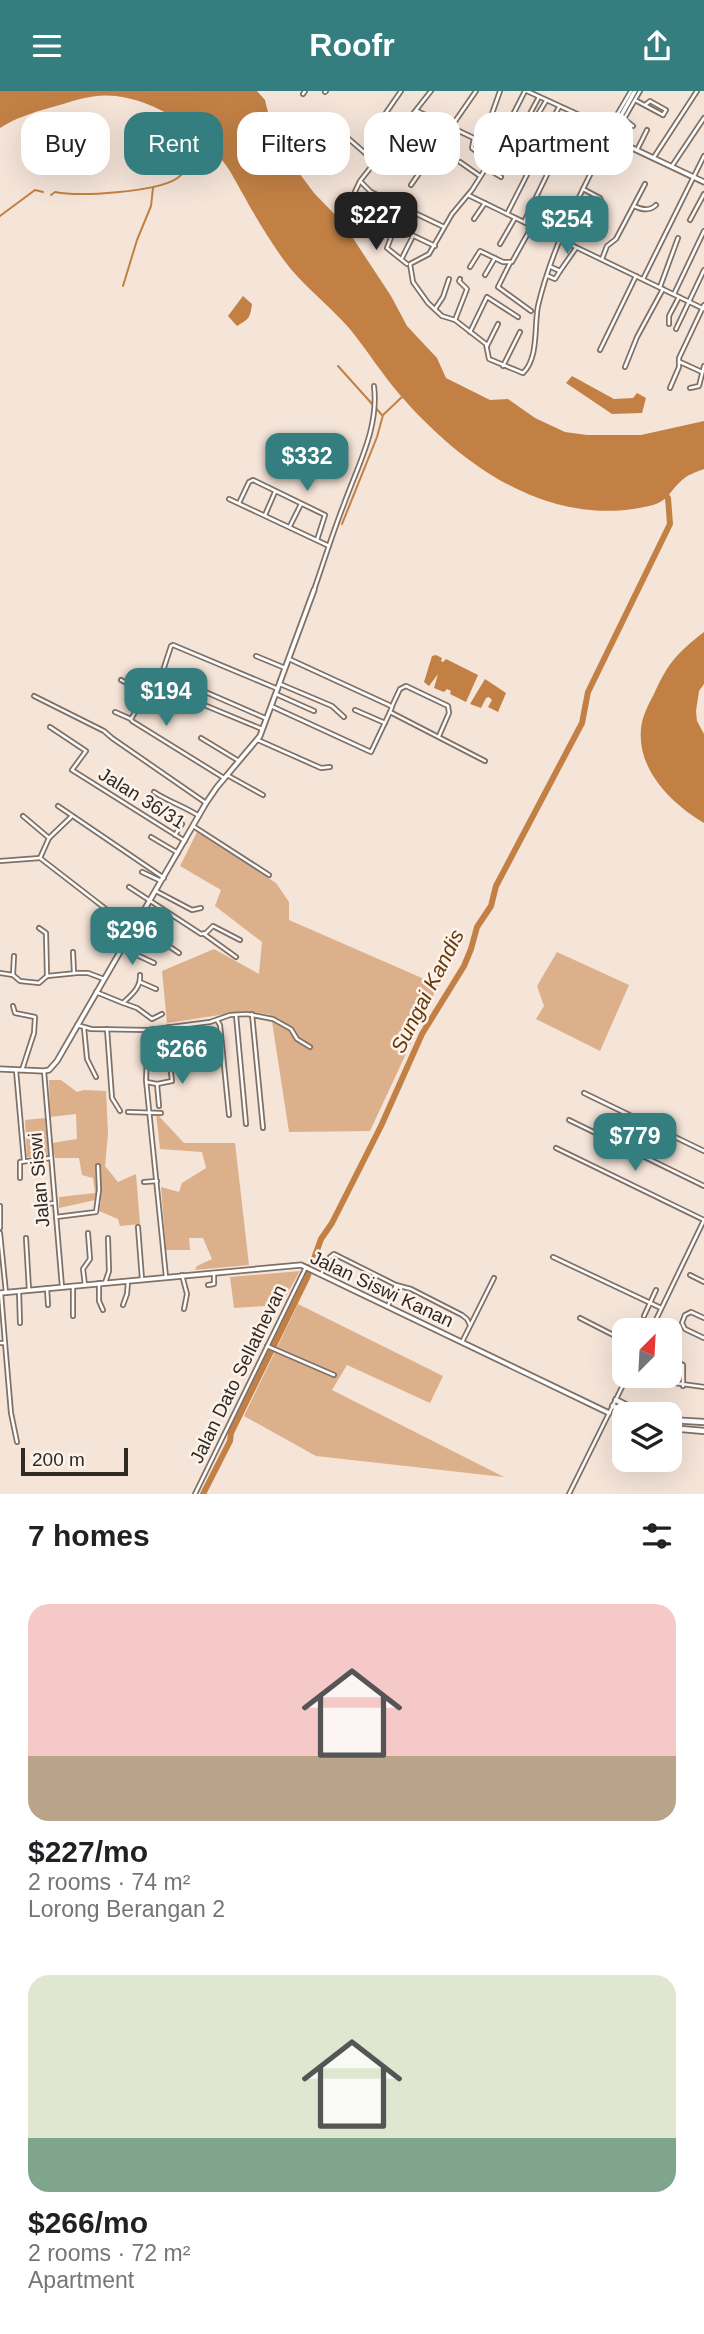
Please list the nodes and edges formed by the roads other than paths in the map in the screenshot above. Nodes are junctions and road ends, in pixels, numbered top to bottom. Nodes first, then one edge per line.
1 (401, 91) edge
2 (431, 91) edge
3 (476, 91) edge
4 (500, 91) edge
5 (526, 91) edge
6 (636, 91) edge
7 (697, 91) edge
8 (539, 97) junction
9 (633, 99) junction
10 (545, 101) junction
11 (645, 106) junction
12 (559, 107) junction
13 (417, 111) edge
14 (387, 112) edge
15 (493, 112) edge
16 (515, 112) edge
17 (531, 112) edge
18 (538, 112) edge
19 (556, 112) edge
20 (570, 112) edge
21 (620, 112) edge
22 (624, 112) edge
23 (627, 112) edge
24 (460, 116) edge
25 (704, 118) edge
26 (647, 129) dead end
27 (460, 132) edge
28 (474, 138) joint
29 (350, 140) edge
30 (633, 148) edge
31 (474, 150) edge
32 (637, 150) junction
33 (364, 153) edge
34 (704, 156) edge
35 (654, 157) junction
36 (460, 162) dead end
37 (672, 166) junction
38 (365, 175) edge
39 (418, 175) edge
40 (498, 175) edge
41 (527, 175) edge
42 (547, 175) edge
43 (590, 175) edge
44 (480, 176) joint
45 (501, 177) dead end
46 (693, 177) junction
47 (360, 181) junction
48 (704, 182) edge
49 (646, 184) dead end
50 (411, 185) dead end
51 (583, 189) junction
52 (704, 194) edge
53 (468, 195) junction
54 (485, 203) junction
55 (603, 205) dead end
56 (656, 205) dead end
57 (634, 206) junction
58 (508, 214) junction
59 (515, 218) junction
60 (474, 219) dead end
61 (690, 221) dead end
62 (524, 222) junction
63 (532, 226) junction
64 (395, 227) junction
65 (444, 227) junction
66 (704, 232) edge
67 (413, 236) junction
68 (678, 238) dead end
69 (560, 239) junction
70 (500, 244) dead end
71 (435, 246) junction
72 (577, 247) junction
73 (401, 258) junction
74 (495, 258) junction
75 (601, 259) junction
76 (510, 263) junction
77 (408, 265) junction
78 (470, 267) dead end
79 (551, 267) junction
80 (704, 270) edge
81 (560, 271) junction
82 (485, 275) dead end
83 (548, 276) junction
84 (636, 276) junction
85 (449, 279) dead end
86 (460, 279) dead end
87 (643, 279) junction
88 (661, 288) junction
89 (674, 294) junction
90 (679, 297) junction
91 (688, 302) junction
92 (704, 308) edge
93 (435, 309) junction
94 (531, 311) dead end
95 (517, 317) dead end
96 (455, 320) junction
97 (498, 324) dead end
98 (669, 324) dead end
99 (676, 329) dead end
100 (470, 332) junction
101 (520, 332) dead end
102 (487, 345) junction
103 (600, 350) dead end
104 (680, 362) junction
105 (503, 366) junction
106 (704, 366) edge
107 (625, 367) dead end
108 (703, 373) edge
109 (374, 386) dead end
110 (670, 387) dead end
111 (690, 388) dead end
112 (276, 492) junction
113 (229, 499) dead end
114 (239, 503) junction
115 (301, 503) junction
116 (265, 515) junction
117 (290, 526) junction
118 (317, 540) junction
119 (329, 545) junction
120 (314, 590) joint
121 (256, 656) dead end
122 (289, 659) junction
123 (286, 669) junction
124 (162, 673) junction
125 (121, 680) dead end
126 (278, 689) junction
127 (146, 694) junction
128 (34, 696) dead end
129 (197, 702) dead end
130 (271, 706) junction
131 (392, 707) junction
132 (355, 710) dead end
133 (314, 711) dead end
134 (115, 712) dead end
135 (390, 712) junction
136 (344, 717) dead end
137 (131, 719) junction
138 (266, 719) junction
139 (385, 723) junction
140 (50, 727) dead end
141 (262, 729) junction
142 (439, 736) junction
143 (201, 738) dead end
144 (258, 740) junction
145 (239, 761) junction
146 (485, 761) dead end
147 (330, 767) dead end
148 (225, 776) junction
149 (154, 792) dead end
150 (263, 795) dead end
151 (206, 803) junction
152 (58, 806) dead end
153 (23, 816) dead end
154 (199, 816) junction
155 (71, 817) junction
156 (182, 824) dead end
157 (193, 826) junction
158 (175, 835) junction
159 (151, 837) dead end
160 (49, 838) junction
161 (185, 841) junction
162 (178, 853) junction
163 (40, 858) junction
164 (0, 861) edge
165 (142, 872) dead end
166 (269, 875) dead end
167 (163, 879) junction
168 (129, 887) dead end
169 (156, 891) junction
170 (149, 902) junction
171 (201, 908) dead end
172 (39, 928) dead end
173 (134, 929) junction
174 (204, 934) junction
175 (240, 940) dead end
176 (122, 948) junction
177 (73, 952) dead end
178 (179, 953) dead end
179 (14, 955) dead end
180 (236, 957) dead end
181 (154, 963) dead end
182 (0, 972) edge
183 (75, 973) junction
184 (13, 975) junction
185 (139, 975) dead end
186 (47, 976) junction
187 (104, 979) junction
188 (140, 982) junction
189 (156, 989) dead end
190 (96, 992) junction
191 (123, 1003) junction
192 (13, 1006) dead end
193 (162, 1014) dead end
194 (252, 1014) junction
195 (236, 1015) junction
196 (217, 1020) junction
197 (77, 1025) junction
198 (169, 1027) junction
199 (83, 1028) junction
200 (107, 1029) junction
201 (148, 1030) junction
202 (172, 1045) dead end
203 (310, 1047) dead end
204 (170, 1063) dead end
205 (0, 1069) edge
206 (16, 1070) junction
207 (22, 1070) junction
208 (44, 1071) junction
209 (96, 1077) dead end
210 (147, 1082) junction
211 (157, 1084) junction
212 (584, 1093) dead end
213 (159, 1106) dead end
214 (120, 1111) dead end
215 (150, 1111) junction
216 (128, 1112) dead end
217 (161, 1113) dead end
218 (229, 1115) dead end
219 (569, 1120) dead end
220 (246, 1124) dead end
221 (263, 1128) dead end
222 (556, 1148) dead end
223 (704, 1151) edge
224 (51, 1158) junction
225 (24, 1161) junction
226 (97, 1166) dead end
227 (20, 1178) dead end
228 (157, 1181) junction
229 (144, 1182) dead end
230 (704, 1186) edge
231 (45, 1189) dead end
232 (55, 1203) junction
233 (0, 1206) edge
234 (56, 1217) junction
235 (704, 1220) edge
236 (138, 1227) dead end
237 (0, 1230) edge
238 (88, 1233) dead end
239 (26, 1237) dead end
240 (108, 1238) dead end
241 (553, 1257) dead end
242 (307, 1267) junction
243 (214, 1273) junction
244 (321, 1274) junction
245 (182, 1275) junction
246 (690, 1275) dead end
247 (166, 1277) junction
248 (494, 1278) dead end
249 (142, 1279) junction
250 (128, 1281) junction
251 (704, 1282) edge
252 (99, 1283) junction
253 (105, 1283) junction
254 (85, 1285) junction
255 (208, 1285) dead end
256 (396, 1285) junction
257 (73, 1286) junction
258 (62, 1287) junction
259 (47, 1288) junction
260 (29, 1290) junction
261 (656, 1290) dead end
262 (19, 1291) junction
263 (2, 1293) edge
264 (650, 1303) junction
265 (48, 1305) dead end
266 (123, 1305) dead end
267 (388, 1306) junction
268 (661, 1308) junction
269 (184, 1309) dead end
270 (103, 1310) dead end
271 (73, 1316) dead end
272 (644, 1316) dead end
273 (1, 1317) edge
274 (580, 1318) dead end
275 (656, 1318) edge
276 (704, 1318) edge
277 (20, 1323) dead end
278 (470, 1325) junction
279 (612, 1334) edge
280 (704, 1338) edge
281 (5, 1342) junction
282 (462, 1342) junction
283 (0, 1343) edge
284 (268, 1347) junction
285 (682, 1364) edge
286 (334, 1375) dead end
287 (683, 1385) joint
288 (704, 1387) edge
289 (612, 1408) edge
290 (609, 1413) junction
291 (682, 1421) edge
292 (704, 1422) edge
293 (682, 1429) edge
294 (704, 1431) edge
295 (17, 1442) dead end
296 (195, 1494) edge
297 (569, 1494) edge

1 - 14 street
2 - 13 street
3 - 24 street
4 - 15 street
5 - 8 street
5 - 16 street
6 - 9 street
6 - 21 street
7 - 35 street
8 - 10 street
8 - 17 street
9 - 11 street
9 - 22 street
9 - 23 street
10 - 12 street
10 - 18 street
11 - 11 street
12 - 19 street
12 - 20 street
25 - 37 street
26 - 32 street
27 - 28 street
28 - 31 street
29 - 33 street
30 - 32 street
32 - 35 street
34 - 46 street
35 - 37 street
36 - 44 street
37 - 46 street
38 - 47 street
39 - 50 street
40 - 45 street
41 - 58 street
42 - 62 street
43 - 51 street
44 - 53 street
46 - 48 street
46 - 87 street
47 - 64 street
47 - 65 street
49 - 57 street
51 - 55 street
51 - 69 street
52 - 61 street
53 - 54 street
53 - 65 street
54 - 58 street
54 - 60 street
56 - 57 street
57 - 75 street
58 - 59 street
59 - 62 street
59 - 70 street
62 - 63 street
63 - 69 street
63 - 76 street
64 - 67 street
64 - 73 street
65 - 71 street
66 - 89 street
67 - 71 street
67 - 73 street
68 - 88 street
69 - 72 street
69 - 79 street
71 - 77 street
72 - 75 street
72 - 81 street
73 - 77 street
74 - 76 street
74 - 78 street
74 - 82 street
75 - 84 street
76 - 94 street
77 - 93 street
79 - 81 street
79 - 83 street
80 - 91 street
81 - 83 street
83 - 105 street
84 - 87 street
84 - 103 street
85 - 93 street
86 - 96 street
87 - 88 street
88 - 89 street
88 - 107 street
89 - 90 street
90 - 91 street
90 - 98 street
91 - 92 street
91 - 99 street
92 - 104 street
93 - 96 street
95 - 100 street
96 - 100 street
97 - 102 street
100 - 102 street
101 - 105 street
102 - 105 street
104 - 108 street
104 - 110 street
106 - 108 street
108 - 111 street
109 - 119 street
112 - 114 street
112 - 115 street
112 - 116 street
113 - 114 street
114 - 116 street
115 - 117 street
115 - 118 street
116 - 117 street
117 - 118 street
118 - 119 street
119 - 120 street
120 - 122 street
121 - 123 street
122 - 123 street
122 - 131 street
123 - 126 street
124 - 126 street
124 - 127 street
124 - 138 street
125 - 127 street
126 - 130 street
126 - 133 street
126 - 136 street
127 - 137 street
128 - 151 street
129 - 141 street
130 - 138 street
130 - 139 street
131 - 135 street
131 - 142 street
132 - 139 street
134 - 137 street
135 - 139 street
135 - 142 street
137 - 148 street
138 - 141 street
140 - 158 street, Jalan 36/31
141 - 144 street
142 - 146 street
143 - 145 street
144 - 145 street
144 - 147 street
145 - 148 street
148 - 150 street
148 - 151 street
149 - 154 street
151 - 154 street
152 - 155 street
153 - 160 street
154 - 157 street
155 - 160 street
155 - 167 street
156 - 158 street
157 - 161 street
157 - 166 street
158 - 161 street, Jalan 36/31
159 - 162 street
160 - 163 street
161 - 162 street
162 - 167 street
163 - 164 street
163 - 173 street
165 - 167 street
167 - 169 street
168 - 170 street
169 - 170 street
169 - 171 street
170 - 173 street
170 - 174 street
172 - 186 street
173 - 176 street
173 - 178 street
174 - 175 street
174 - 180 street
176 - 181 street
176 - 187 street
177 - 183 street
179 - 184 street
182 - 184 street
183 - 186 street
183 - 187 street
184 - 186 street
185 - 188 street
187 - 190 street
188 - 189 street
188 - 191 street
190 - 191 street
190 - 197 street
191 - 193 street
192 - 207 street
194 - 195 street
194 - 203 street
194 - 221 street
195 - 196 street
195 - 220 street
196 - 198 street
196 - 218 street
197 - 199 street
197 - 208 street
198 - 201 street
198 - 202 street
199 - 200 street
199 - 209 street
200 - 201 street
200 - 214 street
201 - 210 street
204 - 211 street
205 - 206 street
206 - 207 street
206 - 225 street
207 - 208 street
208 - 224 street, Jalan Siswi
210 - 211 street
210 - 215 street
211 - 213 street
212 - 223 street
215 - 216 street
215 - 217 street
215 - 228 street
219 - 230 street
222 - 235 street
224 - 225 street
224 - 232 street, Jalan Siswi
225 - 227 street
226 - 234 street
228 - 229 street
228 - 247 street
231 - 232 street
232 - 234 street, Jalan Siswi
233 - 237 street
234 - 258 street, Jalan Siswi
235 - 268 street
236 - 249 street
237 - 263 street
238 - 254 street
239 - 260 street
240 - 253 street
241 - 264 street
242 - 243 street, Jalan Siswi Kanan
242 - 244 street, Jalan Siswi Kanan
242 - 284 street, Jalan Dato Sellathevan
243 - 245 street, Jalan Siswi Kanan
243 - 255 street
244 - 256 street
244 - 267 street, Jalan Siswi Kanan
245 - 247 street, Jalan Siswi Kanan
245 - 269 street
246 - 251 street
247 - 249 street, Jalan Siswi Kanan
248 - 278 street
249 - 250 street, Jalan Siswi Kanan
250 - 253 street, Jalan Siswi Kanan
250 - 266 street
252 - 253 street, Jalan Siswi Kanan
252 - 254 street, Jalan Siswi Kanan
252 - 270 street
254 - 257 street, Jalan Siswi Kanan
256 - 267 street
256 - 278 street
257 - 258 street, Jalan Siswi Kanan
257 - 271 street
258 - 259 street, Jalan Siswi Kanan
259 - 260 street, Jalan Siswi Kanan
259 - 265 street
260 - 262 street, Jalan Siswi Kanan
261 - 264 street
262 - 263 street, Jalan Siswi Kanan
262 - 277 street
263 - 273 street
264 - 268 street
264 - 272 street
267 - 282 street, Jalan Siswi Kanan
268 - 275 street
273 - 281 street
274 - 279 street
276 - 280 street
278 - 282 street
281 - 283 street
281 - 295 street
282 - 290 street, Jalan Siswi Kanan
284 - 286 street
284 - 296 street, Jalan Dato Sellathevan
285 - 287 street
287 - 288 street
289 - 290 street
290 - 297 street
291 - 292 main road
293 - 294 main road

